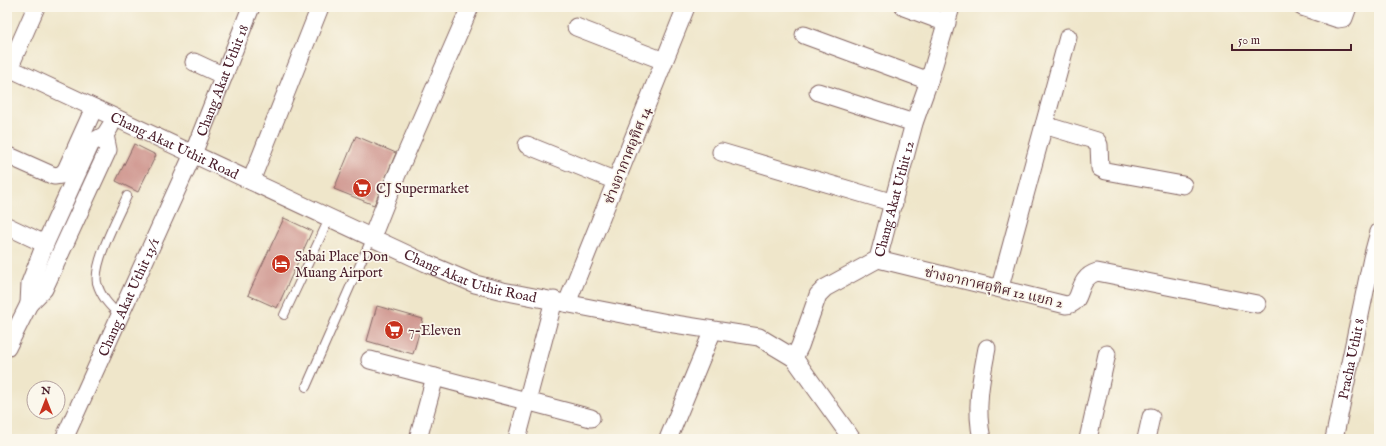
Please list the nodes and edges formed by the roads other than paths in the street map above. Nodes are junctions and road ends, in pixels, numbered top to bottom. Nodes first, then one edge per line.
1 (36, 7) edge
2 (251, 7) edge
3 (320, 7) edge
4 (470, 7) edge
5 (686, 7) edge
6 (904, 7) edge
7 (1302, 7) edge
8 (1348, 7) edge
9 (949, 15) edge
10 (576, 27) dead end
11 (804, 35) dead end
12 (1068, 37) dead end
13 (664, 61) junction
14 (194, 62) dead end
15 (8, 69) edge
16 (224, 76) junction
17 (929, 80) junction
18 (818, 92) dead end
19 (94, 108) junction
20 (115, 118) junction
21 (914, 123) junction
22 (1044, 125) junction
23 (105, 135) junction
24 (527, 145) dead end
25 (721, 152) dead end
26 (193, 154) junction
27 (7, 155) edge
28 (251, 181) junction
29 (616, 181) junction
30 (1182, 185) dead end
31 (126, 196) dead end
32 (894, 203) junction
33 (330, 217) junction
34 (7, 226) edge
35 (1379, 232) edge
36 (372, 237) junction
37 (45, 244) junction
38 (1375, 258) edge
39 (878, 259) junction
40 (1000, 287) junction
41 (561, 301) junction
42 (29, 304) junction
43 (1257, 304) dead end
44 (119, 316) junction
45 (284, 316) dead end
46 (713, 330) junction
47 (7, 348) edge
48 (987, 348) dead end
49 (1108, 354) dead end
50 (794, 358) junction
51 (370, 360) dead end
52 (435, 377) junction
53 (306, 387) dead end
54 (527, 401) junction
55 (1151, 417) dead end
56 (592, 418) dead end
57 (64, 439) edge
58 (418, 439) edge
59 (517, 439) edge
60 (668, 439) edge
61 (852, 439) edge
62 (982, 439) edge
63 (1088, 439) edge
64 (1146, 439) edge
65 (1334, 439) edge

1 - 15 street
2 - 16 street, Chang Akat Uthit 18
3 - 28 street
4 - 36 street
5 - 13 street, ช่างอากาศอุทิศ 14
6 - 9 street
7 - 8 street
9 - 17 street, Chang Akat Uthit 12
10 - 13 street
11 - 17 street
12 - 22 street
13 - 29 street, ช่างอากาศอุทิศ 14
14 - 16 street
15 - 19 street, Chang Akat Uthit Road
16 - 26 street, Chang Akat Uthit 18
17 - 21 street, Chang Akat Uthit 12
18 - 21 street
19 - 20 street, Chang Akat Uthit Road
19 - 27 street
20 - 23 street
20 - 26 street, Chang Akat Uthit Road
21 - 32 street, Chang Akat Uthit 12
22 - 30 street
22 - 40 street
23 - 37 street
23 - 42 street
24 - 29 street
25 - 32 street
26 - 28 street, Chang Akat Uthit Road
26 - 44 street, Chang Akat Uthit 13/1
28 - 33 street, Chang Akat Uthit Road
29 - 41 street, ช่างอากาศอุทิศ 14
31 - 44 lane
32 - 39 street, Chang Akat Uthit 12
33 - 36 street, Chang Akat Uthit Road
33 - 45 lane
34 - 37 street
35 - 38 street, Pracha Uthit 8
36 - 41 street, Chang Akat Uthit Road
36 - 53 lane
37 - 42 street
38 - 65 street, Pracha Uthit 8
39 - 40 street, ช่างอากาศอุทิศ 12 แยก 2
39 - 50 street, Chang Akat Uthit 12
40 - 43 street, ช่างอากาศอุทิศ 12 แยก 2
41 - 46 street, Chang Akat Uthit Road
41 - 54 street, ช่างอากาศอุทิศ 14
42 - 47 street
44 - 57 street, Chang Akat Uthit 13/1
46 - 50 street, Chang Akat Uthit Road
46 - 60 street
48 - 62 street
49 - 63 street
50 - 61 street, Chang Akat Uthit Road
51 - 52 street
52 - 54 street
52 - 58 street
54 - 56 street
54 - 59 street, ช่างอากาศอุทิศ 14
55 - 64 street

